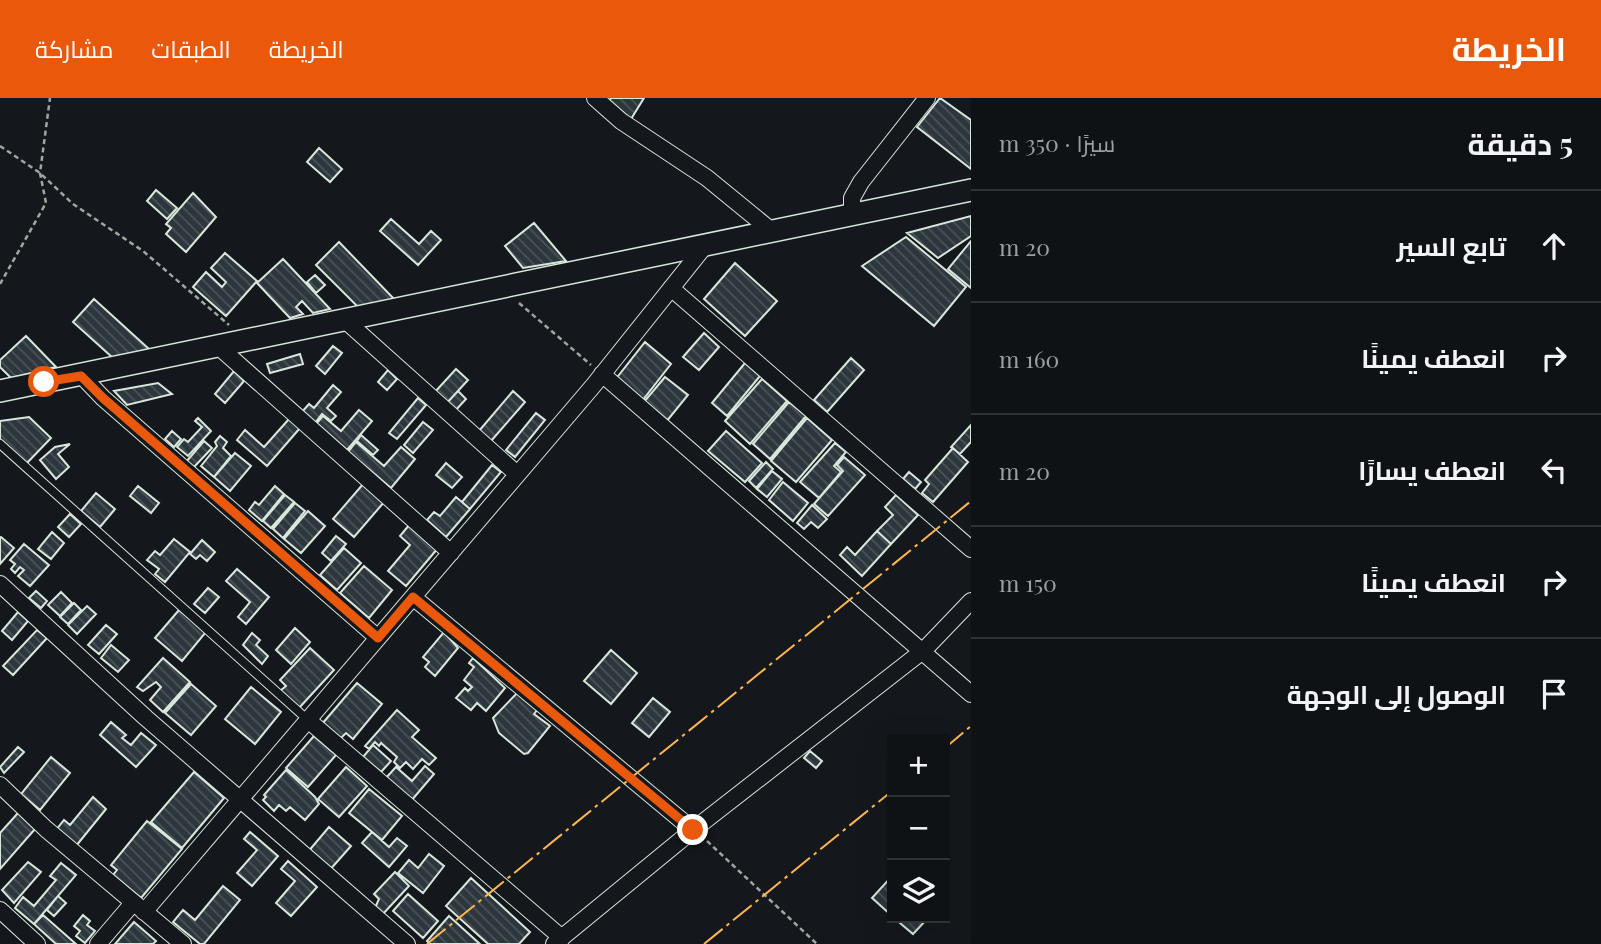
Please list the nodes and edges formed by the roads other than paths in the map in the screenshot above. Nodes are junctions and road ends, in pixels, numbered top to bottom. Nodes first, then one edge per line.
1 (595, 98) edge
2 (928, 98) edge
3 (971, 190) edge
4 (852, 215) junction
5 (773, 232) junction
6 (704, 247) junction
7 (671, 288) junction
8 (346, 321) junction
9 (219, 347) junction
10 (602, 374) junction
11 (81, 376) junction
12 (0, 391) edge
13 (0, 444) edge
14 (517, 474) junction
15 (971, 550) edge
16 (451, 553) junction
17 (0, 584) edge
18 (413, 597) junction
19 (971, 601) edge
20 (378, 638) junction
21 (924, 650) junction
22 (971, 694) edge
23 (308, 720) junction
24 (0, 785) edge
25 (240, 800) junction
26 (693, 830) junction
27 (139, 907) junction
28 (0, 910) edge
29 (558, 941) edge
30 (37, 944) edge
31 (98, 944) edge
32 (183, 944) edge
33 (407, 944) edge

1 - 5 street
2 - 4 street
3 - 4 street
4 - 5 street
5 - 6 street
6 - 7 street
6 - 8 street
7 - 10 street
7 - 15 street
8 - 9 street
8 - 14 street
9 - 11 street
9 - 16 street
10 - 14 street
10 - 21 street
11 - 12 street
11 - 20 street
13 - 23 lane
14 - 16 street
16 - 18 street
17 - 25 street
18 - 20 street
18 - 26 street
19 - 21 street
20 - 23 street
21 - 22 street
21 - 26 street
23 - 25 street
23 - 29 street
24 - 27 street
25 - 27 street
25 - 33 street
26 - 29 street
27 - 31 street
27 - 32 street
28 - 30 street

